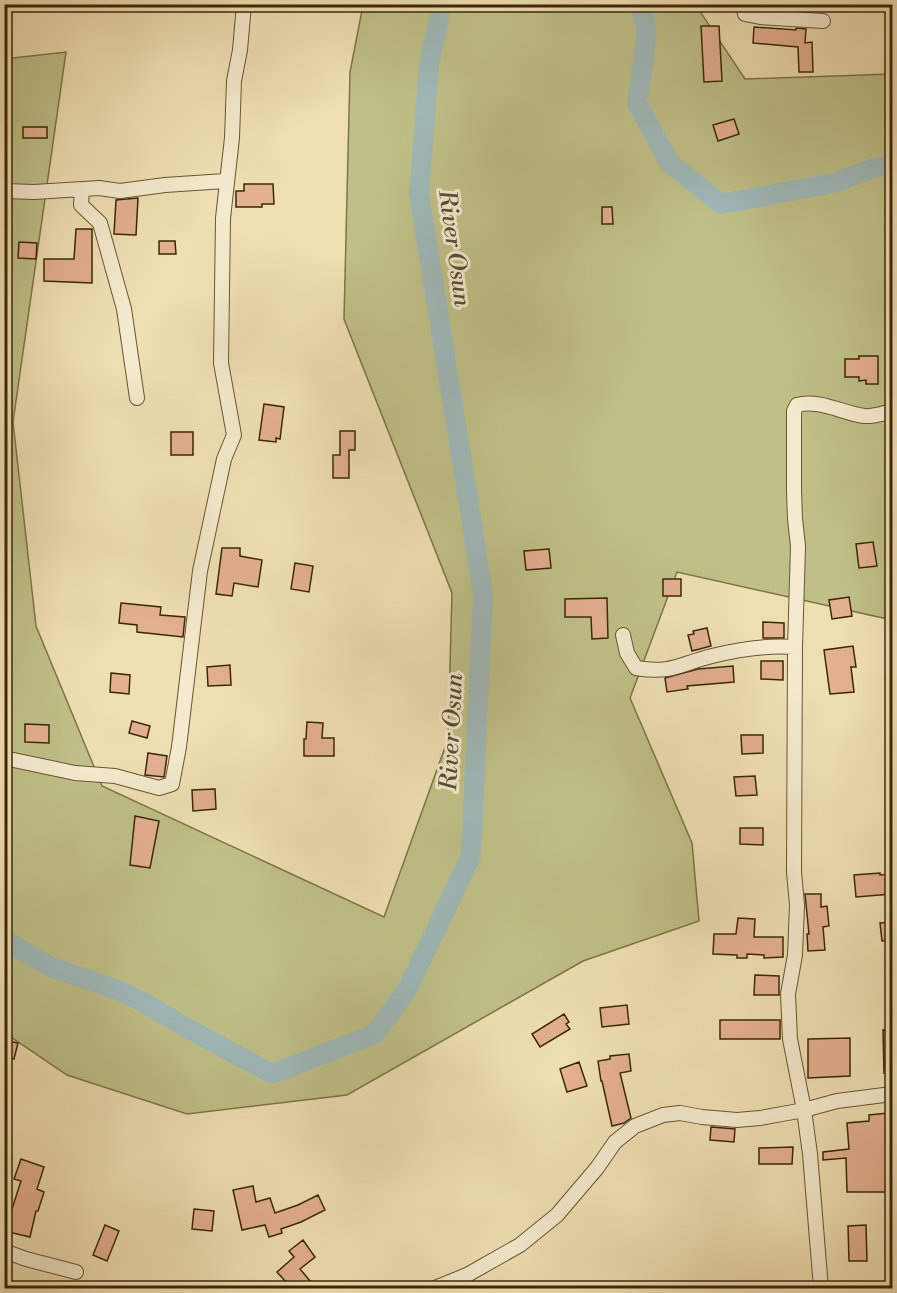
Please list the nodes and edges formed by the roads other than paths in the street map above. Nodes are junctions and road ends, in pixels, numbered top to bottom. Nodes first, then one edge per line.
1 (244, 4) edge
2 (743, 4) edge
3 (823, 21) dead end
4 (225, 181) junction
5 (82, 189) junction
6 (4, 191) edge
7 (137, 398) dead end
8 (892, 411) edge
9 (623, 635) dead end
10 (795, 647) junction
11 (4, 758) edge
12 (892, 1094) edge
13 (804, 1110) junction
14 (4, 1251) edge
15 (76, 1272) dead end
16 (435, 1288) edge
17 (821, 1288) edge

1 - 4 street
2 - 3 street
4 - 5 street
4 - 11 street
5 - 6 street
5 - 7 street
8 - 10 street
9 - 10 street
10 - 13 street
12 - 13 street
13 - 16 street
13 - 17 street
14 - 15 street

